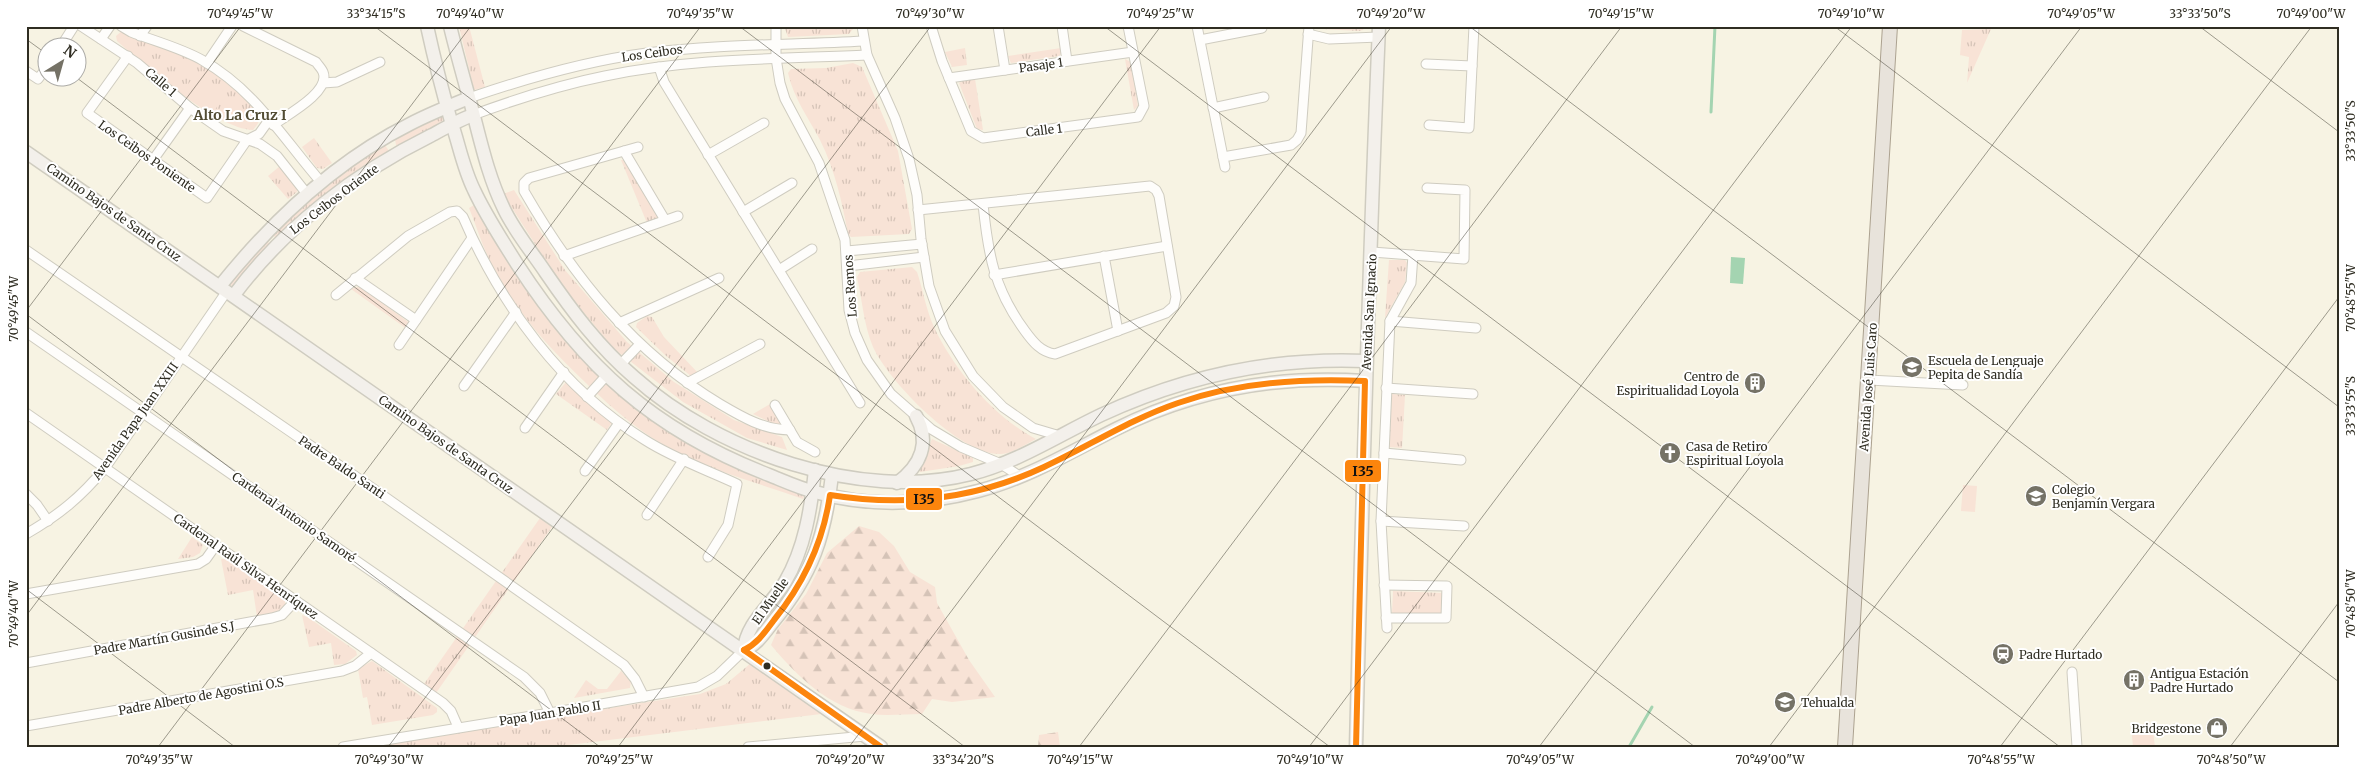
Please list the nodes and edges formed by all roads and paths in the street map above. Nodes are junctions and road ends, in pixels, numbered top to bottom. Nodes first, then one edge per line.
1 (74, 26) edge
2 (81, 26) edge
3 (110, 26) edge
4 (121, 26) edge
5 (147, 26) edge
6 (232, 26) edge
7 (243, 26) edge
8 (427, 26) edge
9 (450, 26) edge
10 (776, 26) edge
11 (862, 26) edge
12 (931, 26) edge
13 (998, 26) edge
14 (1062, 26) edge
15 (1128, 26) edge
16 (1197, 26) edge
17 (1474, 26) edge
18 (1890, 26) edge
19 (1262, 28) dead end
20 (1309, 30) edge
21 (1379, 32) edge
22 (140, 36) junction
23 (66, 38) edge
24 (101, 39) junction
25 (864, 40) junction
26 (1200, 40) junction
27 (776, 45) junction
28 (1133, 52) junction
29 (867, 55) junction
30 (128, 56) junction
31 (776, 58) junction
32 (603, 61) junction
33 (1067, 61) junction
34 (380, 62) dead end
35 (207, 63) junction
36 (1426, 64) dead end
37 (1472, 66) junction
38 (659, 67) junction
39 (1005, 70) junction
40 (26, 71) edge
41 (605, 76) junction
42 (949, 78) junction
43 (38, 79) edge
44 (323, 83) junction
45 (1264, 97) dead end
46 (469, 98) junction
47 (447, 107) junction
48 (190, 108) junction
49 (1213, 108) junction
50 (473, 115) junction
51 (271, 122) junction
52 (764, 123) dead end
53 (452, 124) junction
54 (1429, 125) dead end
55 (384, 138) junction
56 (248, 140) junction
57 (638, 147) dead end
58 (624, 151) junction
59 (26, 152) edge
60 (708, 155) junction
61 (392, 156) junction
62 (1223, 157) junction
63 (302, 159) junction
64 (153, 160) junction
65 (1225, 167) dead end
66 (288, 169) junction
67 (321, 182) junction
68 (792, 182) dead end
69 (1427, 188) dead end
70 (307, 194) junction
71 (983, 204) junction
72 (918, 210) junction
73 (743, 212) junction
74 (678, 216) dead end
75 (665, 220) junction
76 (268, 230) junction
77 (472, 238) junction
78 (280, 242) junction
79 (922, 244) junction
80 (1167, 246) junction
81 (812, 249) dead end
82 (26, 250) edge
83 (848, 251) junction
84 (1372, 252) junction
85 (1413, 255) junction
86 (564, 256) junction
87 (1104, 256) junction
88 (924, 257) junction
89 (848, 266) junction
90 (779, 270) junction
91 (994, 275) junction
92 (355, 278) junction
93 (719, 278) dead end
94 (227, 291) junction
95 (336, 295) dead end
96 (516, 312) junction
97 (577, 316) junction
98 (416, 320) junction
99 (1390, 321) junction
100 (619, 323) junction
101 (562, 327) junction
102 (1476, 328) dead end
103 (1118, 330) junction
104 (26, 332) edge
105 (640, 344) junction
106 (760, 344) dead end
107 (399, 345) dead end
108 (180, 356) junction
109 (1366, 361) junction
110 (620, 365) junction
111 (1240, 369) junction
112 (564, 372) junction
113 (606, 376) junction
114 (1869, 380) junction
115 (1365, 381) junction
116 (687, 383) junction
117 (1963, 385) dead end
118 (464, 386) dead end
119 (1243, 386) junction
120 (1386, 388) junction
121 (1163, 390) junction
122 (1473, 394) dead end
123 (588, 397) junction
124 (860, 403) dead end
125 (775, 405) dead end
126 (1169, 406) junction
127 (26, 413) edge
128 (142, 413) junction
129 (916, 416) junction
130 (619, 423) junction
131 (525, 428) dead end
132 (790, 430) junction
133 (1061, 436) junction
134 (750, 448) junction
135 (815, 452) dead end
136 (1384, 452) junction
137 (684, 459) junction
138 (1461, 460) dead end
139 (742, 464) junction
140 (1001, 464) junction
141 (105, 468) junction
142 (815, 470) junction
143 (585, 471) dead end
144 (832, 475) junction
145 (1021, 477) junction
146 (897, 483) junction
147 (813, 492) junction
148 (26, 494) edge
149 (830, 496) junction
150 (647, 515) dead end
151 (48, 521) junction
152 (1381, 521) junction
153 (1464, 526) dead end
154 (26, 534) edge
155 (216, 545) junction
156 (708, 557) dead end
157 (1384, 585) junction
158 (26, 594) edge
159 (296, 600) junction
160 (1386, 618) junction
161 (1387, 628) dead end
162 (744, 650) junction
163 (371, 653) junction
164 (26, 664) edge
165 (2072, 672) dead end
166 (644, 697) junction
167 (550, 713) junction
168 (26, 726) edge
169 (458, 727) junction
170 (865, 736) junction
171 (760, 746) edge
172 (343, 747) edge
173 (748, 747) edge
174 (881, 747) edge
175 (1356, 747) edge
176 (1845, 747) edge
177 (2077, 747) edge

1 - 23 street
2 - 24 street, Calle 1
3 - 24 street
4 - 22 street
5 - 22 street
6 - 35 street
7 - 44 street
8 - 47 street
9 - 46 street
10 - 27 street, Los Remos
11 - 25 street
12 - 42 street, Calle 1
13 - 39 street
14 - 33 street
15 - 28 street, Calle 1
16 - 26 street
17 - 37 street
18 - 114 main road, Avenida José Luis Caro
19 - 26 street
20 - 21 street
20 - 62 street
21 - 84 street, Avenida San Ignacio
22 - 35 street
24 - 30 street, Calle 1
25 - 27 street, Los Ceibos
25 - 29 street
26 - 49 street
27 - 31 street, Los Remos
27 - 32 street, Los Ceibos
28 - 33 street, Pasaje 1
28 - 42 street, Calle 1
29 - 31 street, Los Ceibos
29 - 72 street
30 - 48 street, Calle 1
30 - 64 street, Los Ceibos Poniente
31 - 38 street, Los Ceibos
31 - 83 street, Los Remos
32 - 41 street
32 - 46 street, Los Ceibos
33 - 39 street, Pasaje 1
34 - 44 street
35 - 51 street
36 - 37 street
37 - 54 street
38 - 41 street, Los Ceibos
38 - 60 street
39 - 42 street, Pasaje 1
40 - 43 street
41 - 50 street, Los Ceibos
44 - 51 street
45 - 49 street
46 - 47 street, Los Ceibos
46 - 50 street
47 - 53 street
47 - 55 street
48 - 56 street, Calle 1
48 - 64 street
49 - 62 street
50 - 53 street, Los Ceibos
50 - 97 street
51 - 56 street
51 - 63 street
52 - 60 street
53 - 61 street, Los Ceibos Oriente
53 - 101 street
55 - 61 street
55 - 67 street
56 - 64 street, Los Ceibos Poniente
56 - 66 street, Calle 1
57 - 58 street
58 - 75 street
58 - 86 street
59 - 94 street, Camino Bajos de Santa Cruz
60 - 73 street
61 - 78 street, Los Ceibos Oriente
62 - 65 street
63 - 66 street
63 - 67 street
66 - 70 street, Calle 1
67 - 70 street
68 - 73 street
69 - 85 street
70 - 76 street
71 - 72 street
71 - 80 street
71 - 91 street
72 - 79 street
73 - 90 street
74 - 75 street
75 - 86 street
76 - 78 street
76 - 94 street
77 - 92 street
77 - 96 street
77 - 98 street
78 - 94 street, Los Ceibos Oriente
79 - 83 street
79 - 88 street
80 - 87 street
80 - 103 street
81 - 90 street
82 - 108 street, Padre Baldo Santi
83 - 89 street, Los Remos
84 - 85 street
84 - 109 street, Avenida San Ignacio
85 - 99 street
86 - 100 street
87 - 91 street
87 - 103 street
88 - 89 street
88 - 133 street
89 - 129 street, Los Remos
90 - 124 street
91 - 103 street
92 - 95 street
92 - 98 street
93 - 100 street
94 - 108 street, Avenida Papa Juan XXIII
94 - 162 street, Camino Bajos de Santa Cruz
96 - 112 street
96 - 118 street
97 - 101 street
97 - 110 street
98 - 107 street
99 - 102 street
99 - 120 street
100 - 105 street
101 - 113 street
104 - 128 street, Cardenal Antonio Samoré
105 - 110 street
105 - 116 street
106 - 116 street
108 - 128 street, Avenida Papa Juan XXIII
108 - 166 street, Padre Baldo Santi
109 - 111 street
109 - 115 street, Avenida San Ignacio
110 - 134 street
111 - 119 street
111 - 121 street
112 - 123 street
112 - 131 street
113 - 123 street
113 - 139 street
114 - 117 street
114 - 176 main road, Avenida José Luis Caro
115 - 119 street
115 - 175 street, Avenida San Ignacio
116 - 132 street
119 - 126 street
120 - 122 street
120 - 136 street
121 - 126 street
121 - 133 street
123 - 130 street
125 - 132 street
126 - 145 street
127 - 141 street, Cardenal Raúl Silva Henríquez
128 - 141 street, Avenida Papa Juan XXIII
128 - 167 street, Cardenal Antonio Samoré
129 - 140 street, Los Remos
129 - 146 street
130 - 137 street
130 - 143 street
132 - 135 street
133 - 140 street
134 - 139 street
134 - 142 street
136 - 138 street
136 - 152 street
137 - 150 street
137 - 156 street
139 - 147 street
140 - 145 street, Los Remos
140 - 146 street
141 - 151 street, Avenida Papa Juan XXIII
141 - 155 street, Cardenal Raúl Silva Henríquez
142 - 144 street
142 - 147 street, El Muelle
144 - 146 street
144 - 149 street, El Muelle
145 - 149 street
147 - 149 street
147 - 162 street, El Muelle
148 - 151 street
149 - 162 street, El Muelle
151 - 154 street, Avenida Papa Juan XXIII
152 - 153 street
152 - 157 street
155 - 158 street
155 - 159 street, Cardenal Raúl Silva Henríquez
157 - 160 street
157 - 160 street
159 - 163 street, Cardenal Raúl Silva Henríquez
159 - 164 street, Padre Martín Gusinde S.J
160 - 161 street
162 - 166 street, Papa Juan Pablo II
162 - 170 street, Camino Bajos de Santa Cruz
163 - 168 street, Padre Alberto de Agostini O.S
163 - 169 street, Cardenal Raúl Silva Henríquez
165 - 177 street
166 - 167 street, Papa Juan Pablo II
167 - 169 street, Papa Juan Pablo II
169 - 172 street, Papa Juan Pablo II
170 - 171 street
170 - 174 street, Camino Bajos de Santa Cruz
171 - 173 street

